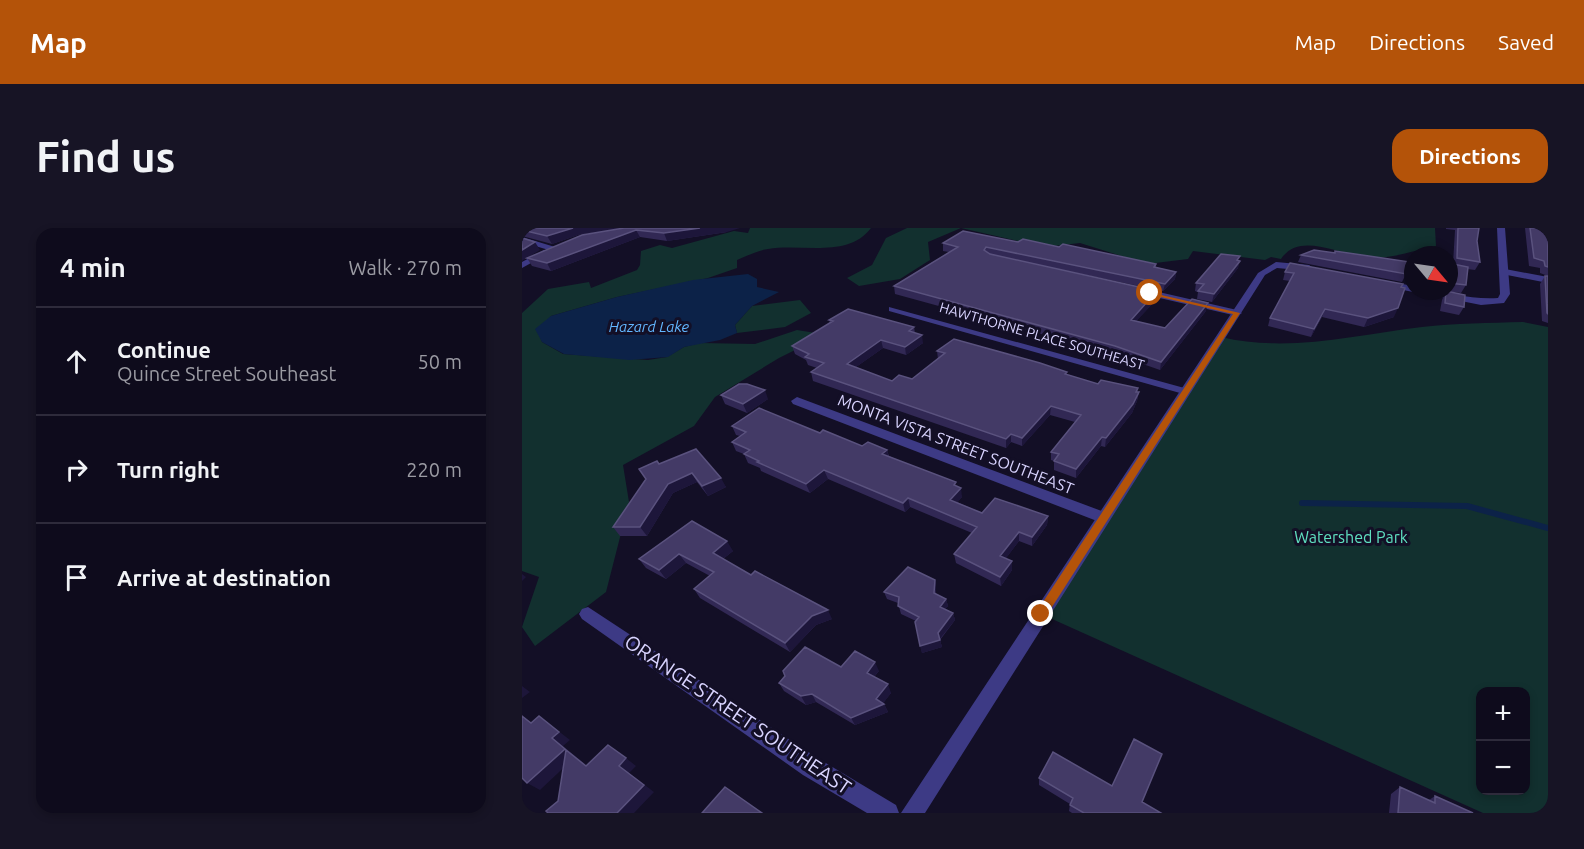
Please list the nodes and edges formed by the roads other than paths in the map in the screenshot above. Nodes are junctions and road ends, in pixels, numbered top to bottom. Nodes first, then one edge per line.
1 (1501, 228) edge
2 (522, 239) edge
3 (522, 265) edge
4 (1320, 270) edge
5 (1505, 272) junction
6 (1548, 280) edge
7 (1375, 281) edge
8 (1404, 287) edge
9 (1128, 288) edge
10 (1458, 297) edge
11 (892, 309) dead end
12 (1237, 313) junction
13 (1184, 391) junction
14 (797, 401) dead end
15 (1102, 517) junction
16 (588, 614) dead end
17 (888, 813) edge
18 (912, 813) edge

1 - 5 street
2 - 3 street
4 - 12 street
5 - 6 street
5 - 10 street
7 - 8 street
9 - 12 street
11 - 13 street, HAWTHORNE PLACE SOUTHEAST
12 - 13 street
13 - 15 street
14 - 15 street, MONTA VISTA STREET SOUTHEAST
15 - 18 street
16 - 17 street, ORANGE STREET SOUTHEAST

